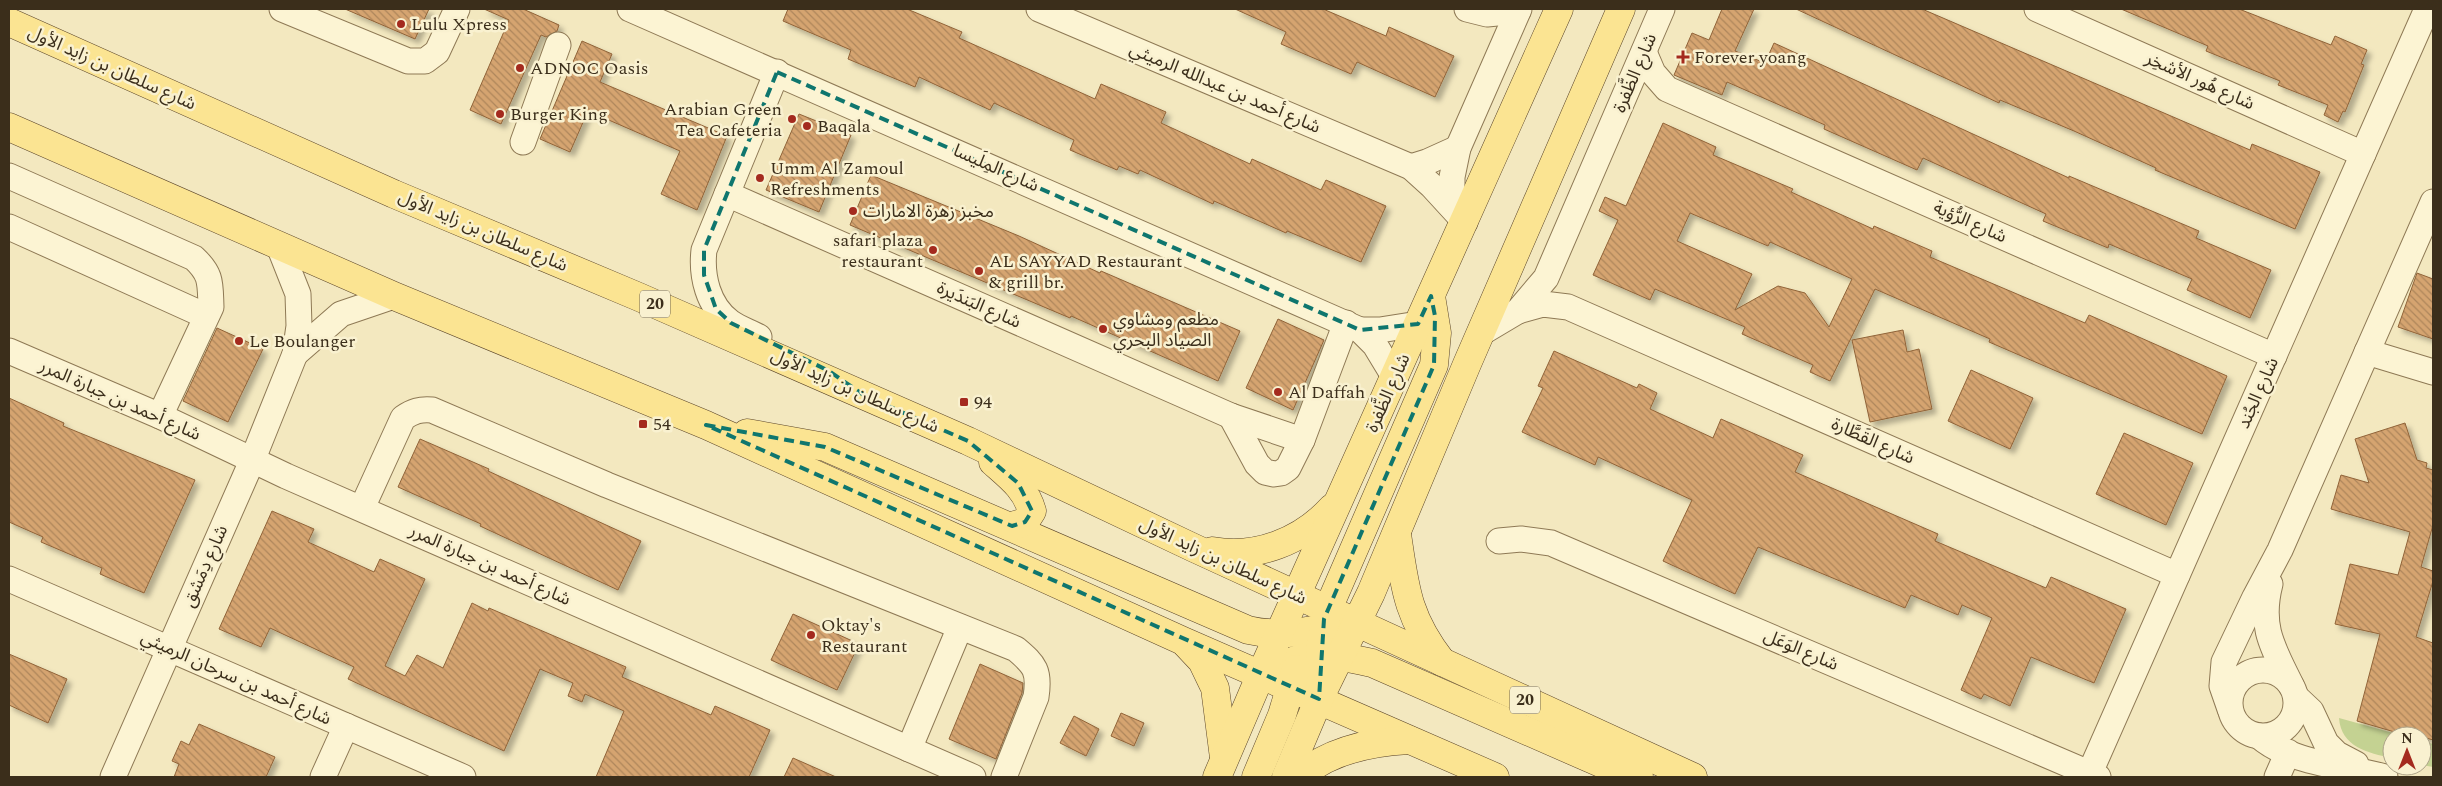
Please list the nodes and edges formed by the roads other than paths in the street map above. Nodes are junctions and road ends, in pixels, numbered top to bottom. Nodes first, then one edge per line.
1 (282, 9) edge
2 (457, 9) edge
3 (630, 9) edge
4 (1039, 9) edge
5 (1559, 9) edge
6 (1622, 9) edge
7 (1662, 9) edge
8 (2037, 9) edge
9 (2427, 9) edge
10 (1518, 10) edge
11 (1472, 11) edge
12 (15, 20) edge
13 (558, 45) dead end
14 (1644, 52) junction
15 (1497, 59) junction
16 (777, 72) junction
17 (1667, 88) junction
18 (1624, 100) junction
19 (9, 127) edge
20 (523, 142) dead end
21 (1458, 148) junction
22 (2363, 154) junction
23 (1411, 167) junction
24 (9, 176) edge
25 (727, 194) junction
26 (2433, 202) edge
27 (1458, 214) junction
28 (9, 227) edge
29 (279, 246) junction
30 (1557, 253) junction
31 (2423, 253) edge
32 (394, 296) junction
33 (1431, 296) junction
34 (1568, 307) junction
35 (1518, 311) junction
36 (206, 316) junction
37 (1418, 324) junction
38 (1353, 327) junction
39 (1481, 333) junction
40 (9, 351) edge
41 (2367, 352) junction
42 (295, 354) junction
43 (2274, 356) junction
44 (2433, 372) edge
45 (1395, 378) junction
46 (866, 396) junction
47 (160, 416) junction
48 (1231, 416) junction
49 (706, 425) junction
50 (1302, 440) junction
51 (968, 441) junction
52 (252, 461) junction
53 (1338, 501) junction
54 (362, 508) junction
55 (1012, 526) junction
56 (1397, 534) junction
57 (1499, 541) dead end
58 (1194, 548) junction
59 (2280, 550) junction
60 (2177, 575) junction
61 (9, 579) edge
62 (1298, 596) junction
63 (1358, 622) junction
64 (960, 627) junction
65 (1312, 639) junction
66 (1183, 641) junction
67 (169, 649) junction
68 (1442, 662) junction
69 (1261, 674) junction
70 (1291, 687) junction
71 (2294, 692) junction
72 (1319, 699) junction
73 (2230, 709) junction
74 (346, 726) junction
75 (2259, 736) junction
76 (1409, 740) junction
77 (909, 749) junction
78 (2288, 752) junction
79 (1220, 770) edge
80 (1604, 773) edge
81 (2092, 776) edge
82 (2382, 776) edge
83 (113, 777) edge
84 (323, 777) edge
85 (463, 777) edge
86 (973, 777) edge
87 (1004, 777) edge
88 (1256, 777) edge
89 (1286, 777) edge
90 (1299, 777) edge
91 (1495, 777) edge
92 (1639, 777) edge
93 (1693, 777) edge
94 (2277, 777) edge

1 - 2 street
3 - 16 street, شارع المِلَيسا
4 - 23 street, شارع أحمد بن عبدالله الرميثي
5 - 27 main road, شارع الظَّفرة
6 - 39 main road, شارع الظَّفرة
7 - 14 street, شارع الظَّفرة
8 - 22 street, شارع هُور الأشخِر
9 - 22 street, شارع الجُند
10 - 11 street
10 - 15 street
11 - 15 street
12 - 46 main road, شارع سلطان بن زايد الأول / 20
13 - 20 street
14 - 17 street, شارع الرُّؤية
14 - 18 street, شارع الظَّفرة
15 - 21 street
16 - 25 street
16 - 38 street, شارع المِلَيسا
17 - 18 street
17 - 43 street, شارع الرُّؤية
18 - 30 street, شارع الظَّفرة
19 - 29 main road
21 - 23 street
21 - 27 street
22 - 43 street, شارع الجُند
23 - 27 street, شارع أحمد بن عبدالله الرميثي
24 - 36 street
25 - 46 street
25 - 48 street, شارع البَندَيرة
26 - 31 street
27 - 33 main road, شارع الظَّفرة
28 - 36 street
29 - 32 main road
29 - 42 street, شارع دِمَشق
30 - 34 street
30 - 35 street, شارع الظَّفرة
31 - 41 street
32 - 42 street, شارع دِمَشق
32 - 49 main road
33 - 37 main road, شارع الظَّفرة
33 - 65 main road
34 - 35 street, شارع القَطَّارة
34 - 60 street, شارع القَطَّارة
35 - 39 street, شارع الظَّفرة
36 - 47 street
37 - 38 street, شارع المِلَيسا
37 - 45 main road, شارع الظَّفرة
38 - 45 street, شارع المِلَيسا
38 - 50 street
39 - 56 main road, شارع الظَّفرة
40 - 47 street, شارع أحمد بن جبارة المرر
41 - 44 street
41 - 59 street
42 - 52 street, شارع دِمَشق
43 - 60 street, شارع الجُند
45 - 53 main road, شارع الظَّفرة
46 - 51 main road, شارع سلطان بن زايد الأول / 20
47 - 52 street, شارع أحمد بن جبارة المرر
48 - 50 street, شارع البَندَيرة
48 - 50 street
49 - 55 main road
49 - 66 main road
51 - 55 main road
51 - 58 main road, شارع سلطان بن زايد الأول / 20
52 - 54 street, شارع أحمد بن جبارة المرر
52 - 67 street, شارع دِمَشق
53 - 58 main road
53 - 62 main road, شارع الظَّفرة
54 - 64 street
54 - 77 street, شارع أحمد بن جبارة المرر
55 - 65 main road
56 - 63 main road, شارع الظَّفرة
56 - 68 main road
57 - 81 street, شارع الوَعَل
58 - 62 main road, شارع سلطان بن زايد الأول / 20
59 - 71 street
59 - 73 street
60 - 81 street, شارع الجُند
61 - 67 street, شارع أحمد بن سرحان الرميثي
62 - 65 main road, شارع الظَّفرة
62 - 65 main road, شارع سلطان بن زايد الأول / 20
63 - 65 main road, شارع الظَّفرة
63 - 65 main road, شارع سلطان بن زايد الأول / 20
63 - 68 main road, شارع سلطان بن زايد الأول / 20
64 - 77 street
64 - 87 street
65 - 69 main road, شارع الظَّفرة
65 - 70 main road
65 - 72 main road, شارع الظَّفرة
65 - 80 main road
66 - 69 main road
66 - 79 main road
67 - 74 street, شارع أحمد بن سرحان الرميثي
67 - 83 street, شارع دِمَشق
68 - 93 main road, شارع سلطان بن زايد الأول / 20
69 - 70 main road
69 - 79 main road, شارع الظَّفرة
70 - 72 main road
70 - 88 main road
71 - 73 street
71 - 75 street
71 - 82 street
72 - 76 main road
72 - 89 main road, شارع الظَّفرة
73 - 75 street
74 - 84 street
74 - 85 street, شارع أحمد بن سرحان الرميثي
75 - 78 street
76 - 90 main road
76 - 91 main road
77 - 86 street, شارع أحمد بن جبارة المرر
78 - 82 street
78 - 94 street
80 - 92 main road

